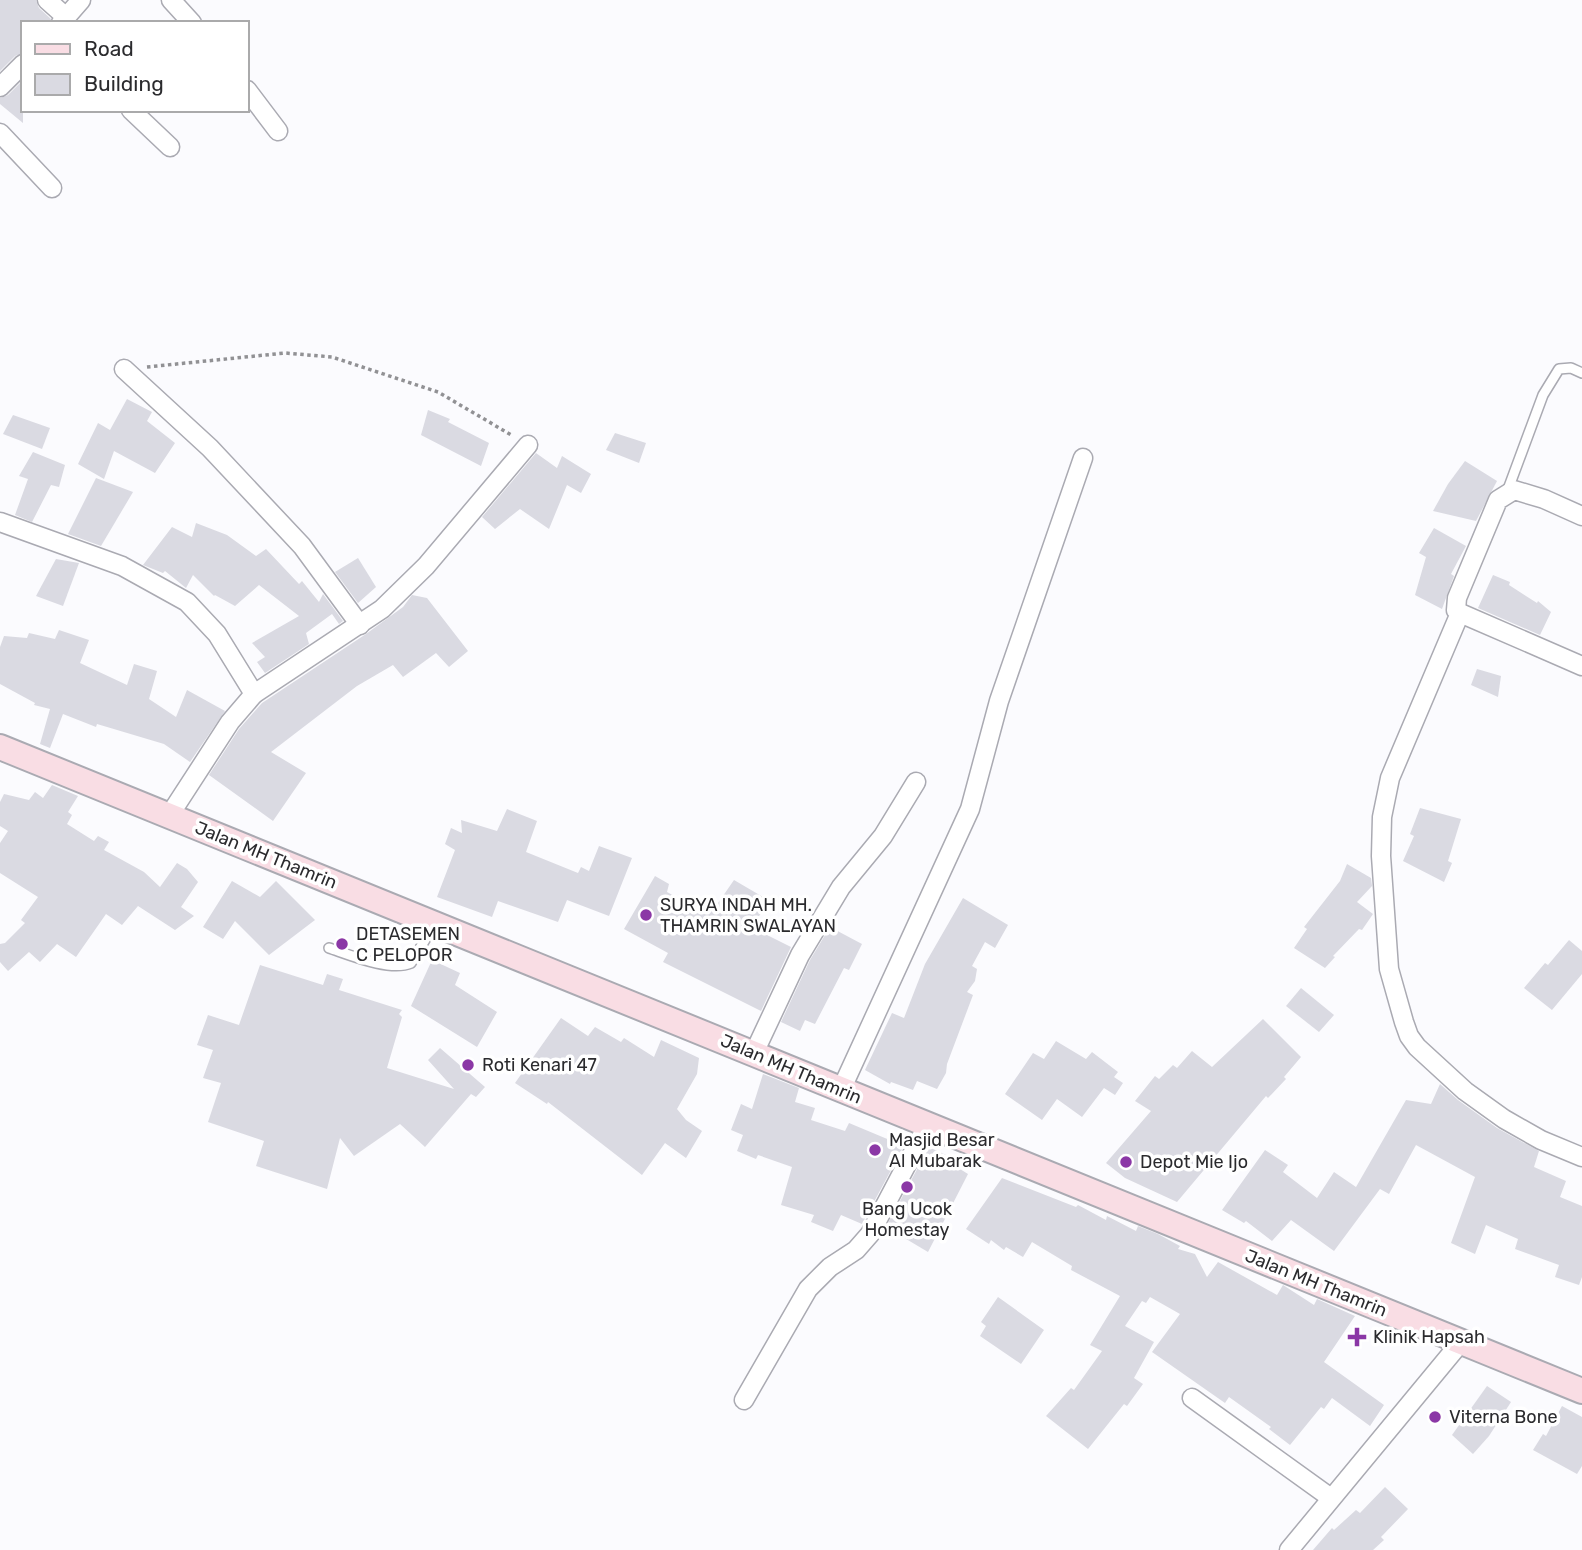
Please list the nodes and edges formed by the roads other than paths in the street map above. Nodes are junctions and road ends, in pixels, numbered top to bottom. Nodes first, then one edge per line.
1 (47, 0) edge
2 (81, 0) edge
3 (171, 0) edge
4 (63, 20) edge
5 (190, 21) edge
6 (248, 91) edge
7 (133, 112) edge
8 (278, 131) dead end
9 (0, 133) edge
10 (170, 147) dead end
11 (52, 188) dead end
12 (124, 369) road end
13 (1582, 373) edge
14 (528, 445) road end
15 (1083, 458) dead end
16 (1507, 492) junction
17 (1582, 516) edge
18 (0, 522) edge
19 (1460, 613) junction
20 (360, 625) junction
21 (1582, 666) edge
22 (254, 694) junction
23 (0, 747) edge
24 (916, 782) dead end
25 (169, 816) junction
26 (435, 923) junction
27 (329, 948) dead end
28 (754, 1053) junction
29 (841, 1090) junction
30 (926, 1126) junction
31 (1582, 1157) edge
32 (1461, 1342) junction
33 (1582, 1391) edge
34 (1192, 1398) dead end
35 (744, 1400) dead end
36 (1331, 1498) junction
37 (1289, 1550) edge

1 - 4 street
2 - 4 street
3 - 5 street
6 - 8 street
7 - 10 street
9 - 11 street
12 - 20 street
13 - 16 lane
14 - 20 street
15 - 29 street
16 - 17 street
16 - 19 street
18 - 22 street
19 - 21 street
19 - 31 street
20 - 22 street
22 - 25 street
23 - 25 main road, Jalan MH Thamrin
24 - 28 street
25 - 26 main road, Jalan MH Thamrin
26 - 27 lane
26 - 28 main road, Jalan MH Thamrin
28 - 29 main road, Jalan MH Thamrin
29 - 30 main road, Jalan MH Thamrin
30 - 32 main road, Jalan MH Thamrin
30 - 35 street
32 - 33 main road, Jalan MH Thamrin
32 - 36 street
34 - 36 street
36 - 37 street

